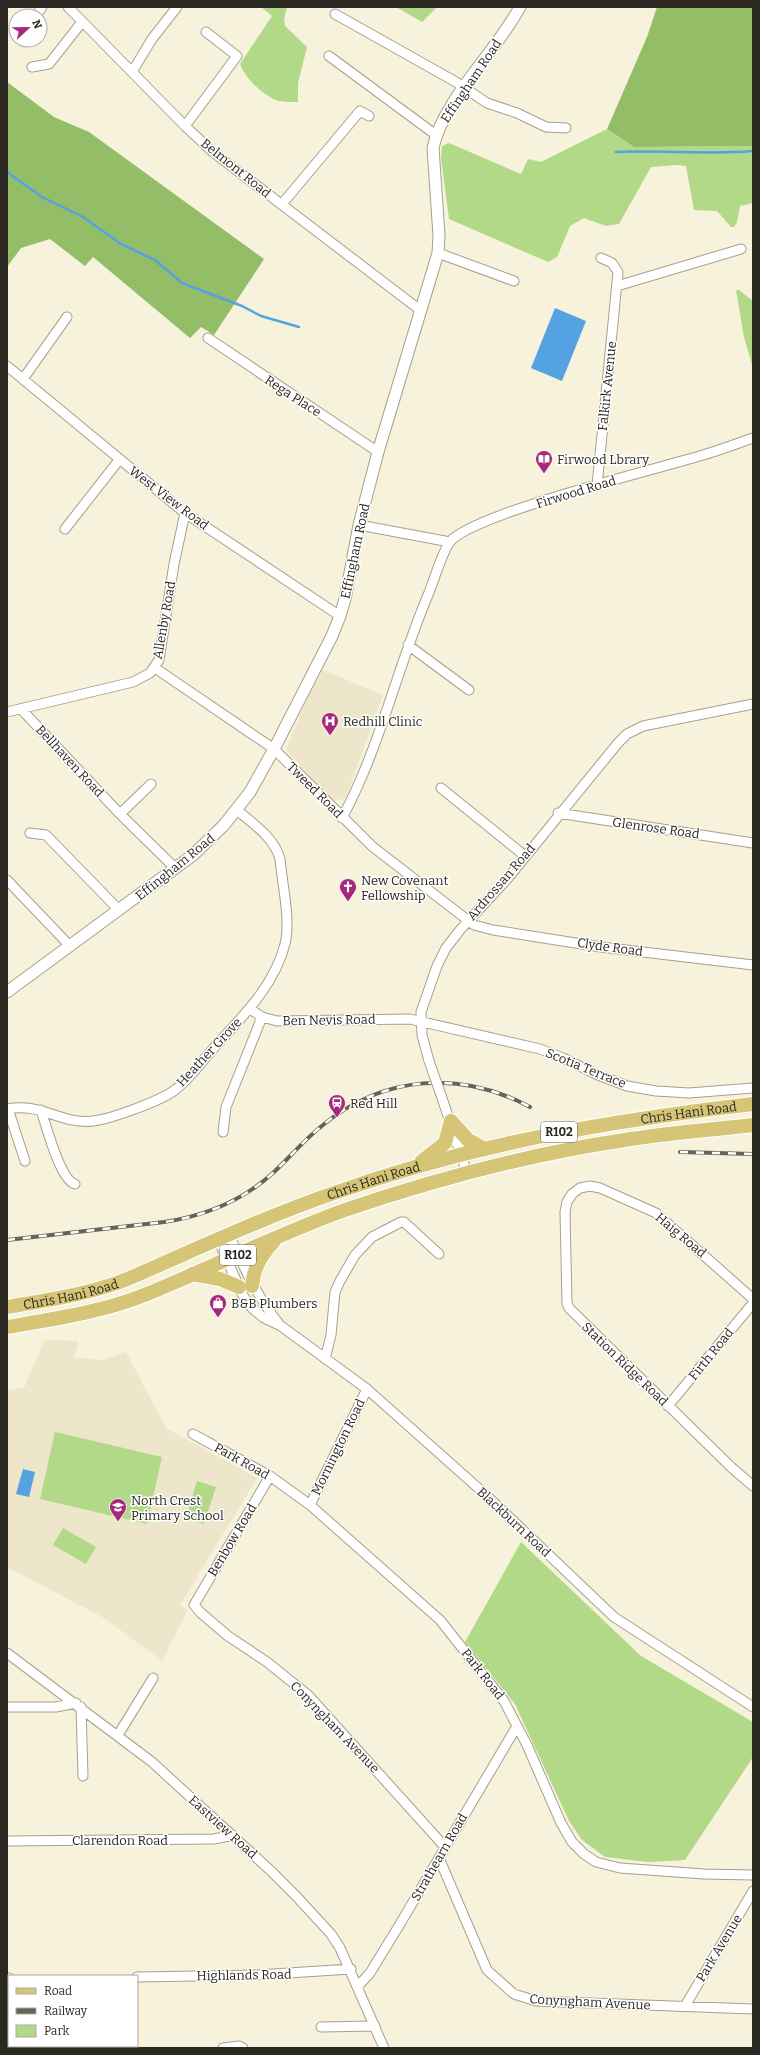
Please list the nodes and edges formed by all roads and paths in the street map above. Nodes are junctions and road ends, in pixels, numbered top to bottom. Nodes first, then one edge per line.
1 (68, 7) edge
2 (177, 7) edge
3 (520, 7) edge
4 (335, 14) dead end
5 (82, 22) junction
6 (206, 32) dead end
7 (329, 56) dead end
8 (32, 67) dead end
9 (132, 72) junction
10 (465, 88) junction
11 (369, 116) dead end
12 (185, 126) junction
13 (566, 128) dead end
14 (436, 135) junction
15 (282, 204) junction
16 (741, 249) dead end
17 (438, 252) junction
18 (600, 258) dead end
19 (514, 281) dead end
20 (617, 286) junction
21 (420, 310) junction
22 (67, 317) dead end
23 (208, 338) dead end
24 (7, 366) edge
25 (23, 379) junction
26 (753, 438) edge
27 (378, 452) junction
28 (119, 460) junction
29 (597, 486) junction
30 (185, 513) junction
31 (359, 525) junction
32 (65, 529) dead end
33 (450, 542) junction
34 (340, 616) junction
35 (408, 645) junction
36 (154, 668) junction
37 (469, 690) dead end
38 (753, 704) edge
39 (21, 709) junction
40 (7, 712) edge
41 (274, 749) junction
42 (151, 784) dead end
43 (440, 788) dead end
44 (237, 810) junction
45 (558, 813) junction
46 (120, 814) junction
47 (342, 818) junction
48 (30, 833) dead end
49 (753, 843) edge
50 (525, 856) junction
51 (171, 864) dead end
52 (7, 880) edge
53 (119, 910) junction
54 (468, 921) junction
55 (70, 946) junction
56 (753, 966) edge
57 (7, 992) edge
58 (250, 1009) junction
59 (262, 1017) junction
60 (421, 1021) junction
61 (753, 1088) edge
62 (753, 1104) edge
63 (8, 1109) edge
64 (41, 1110) junction
65 (451, 1121) junction
66 (753, 1125) edge
67 (223, 1132) dead end
68 (483, 1148) junction
69 (461, 1154) junction
70 (25, 1161) dead end
71 (413, 1167) junction
72 (467, 1174) junction
73 (75, 1184) dead end
74 (565, 1212) joint
75 (224, 1237) junction
76 (276, 1239) junction
77 (439, 1254) dead end
78 (232, 1257) junction
79 (191, 1274) junction
80 (246, 1287) junction
81 (753, 1299) edge
82 (753, 1303) edge
83 (7, 1307) edge
84 (281, 1326) junction
85 (7, 1327) edge
86 (325, 1359) junction
87 (366, 1389) junction
88 (668, 1406) junction
89 (193, 1434) dead end
90 (270, 1476) junction
91 (753, 1486) edge
92 (310, 1505) junction
93 (194, 1605) joint
94 (7, 1653) edge
95 (153, 1678) dead end
96 (78, 1705) junction
97 (7, 1707) edge
98 (753, 1707) edge
99 (517, 1726) junction
100 (118, 1735) junction
101 (83, 1776) dead end
102 (233, 1835) junction
103 (7, 1842) edge
104 (444, 1847) junction
105 (439, 1858) junction
106 (753, 1875) edge
107 (753, 1891) edge
108 (351, 1970) junction
109 (138, 1977) edge
110 (358, 1986) junction
111 (685, 2006) junction
112 (753, 2009) edge
113 (375, 2026) junction
114 (321, 2027) dead end
115 (224, 2048) edge
116 (243, 2048) edge
117 (384, 2048) edge

1 - 5 street, Belmont Road
2 - 9 street
3 - 10 street, Effingham Road
4 - 10 street
5 - 8 street
5 - 9 street, Belmont Road
6 - 12 street
7 - 14 street
9 - 12 street, Belmont Road
10 - 13 street
10 - 14 street, Effingham Road
11 - 15 street
12 - 15 street, Belmont Road
14 - 17 street, Effingham Road
15 - 21 street, Belmont Road
16 - 20 street
17 - 19 street
17 - 21 street, Effingham Road
18 - 20 street, Falkirk Avenue
20 - 29 street, Falkirk Avenue
21 - 27 street, Effingham Road
22 - 25 street
23 - 27 street, Rega Place
24 - 25 street, West View Road
25 - 28 street, West View Road
26 - 29 street, Firwood Road
27 - 31 street, Effingham Road
28 - 30 street, West View Road
28 - 32 street
29 - 33 street, Firwood Road
30 - 34 street, West View Road
30 - 36 street, Allenby Road
31 - 33 street
31 - 34 street, Effingham Road
33 - 35 street
34 - 41 street, Effingham Road
35 - 37 street
35 - 47 street
36 - 39 street, Allenby Road
36 - 41 street, Tweed Road
38 - 45 street, Ardrossan Road
39 - 40 street, Allenby Road
39 - 46 street, Bellhaven Road
41 - 44 street, Effingham Road
41 - 47 street, Tweed Road
42 - 46 street
43 - 50 street
44 - 53 street, Effingham Road
44 - 58 street
45 - 49 street, Glenrose Road
45 - 50 street, Ardrossan Road
46 - 51 street, Bellhaven Road
47 - 54 street, Tweed Road
48 - 53 street
50 - 54 street, Ardrossan Road
52 - 55 street
53 - 55 street, Effingham Road
54 - 56 street, Clyde Road
54 - 60 street, Ardrossan Road
55 - 57 street, Effingham Road
58 - 59 street, Ben Nevis Road
58 - 64 street, Heather Grove
59 - 60 street, Ben Nevis Road
59 - 67 street
60 - 61 street, Scotia Terrace
60 - 65 street, Ardrossan Road, bridge
62 - 68 main road, Chris Hani Road / R102
63 - 64 street, Heather Grove
63 - 70 street
64 - 73 street
65 - 68 main road
65 - 69 street, Ardrossan Road
65 - 71 main road
66 - 72 main road, Chris Hani Road / R102
68 - 69 main road, Chris Hani Road / R102
69 - 71 main road, Chris Hani Road / R102
69 - 72 street, Ardrossan Road
71 - 75 main road, Chris Hani Road / R102
72 - 76 main road, Chris Hani Road / R102
74 - 81 street, Haig Road
74 - 88 street, Station Ridge Road
75 - 78 street, Blackburn Road
75 - 83 main road, Chris Hani Road / R102
76 - 78 main road, Chris Hani Road / R102
76 - 80 main road
77 - 86 street
78 - 79 main road, Chris Hani Road / R102
78 - 80 street, Blackburn Road
78 - 80 street, Blackburn Road
79 - 80 main road
79 - 85 main road, Chris Hani Road / R102
80 - 84 street, Blackburn Road
80 - 84 street, Blackburn Road
82 - 88 street, Firth Road
84 - 86 street, Blackburn Road
86 - 87 street, Blackburn Road
87 - 92 street, Mornington Road
87 - 98 street, Blackburn Road
88 - 91 street, Station Ridge Road
89 - 90 street, Park Road
90 - 92 street, Park Road
90 - 93 street, Benbow Road
92 - 99 street, Park Road
93 - 104 street, Conyngham Avenue
94 - 96 street, Eastview Road
95 - 100 street
96 - 97 street
96 - 100 street, Eastview Road
96 - 101 street
99 - 104 street, Strathearn Road
99 - 106 street, Park Road
100 - 102 street, Eastview Road
102 - 103 street, Clarendon Road
102 - 108 street, Eastview Road
104 - 105 street, Strathearn Road
105 - 110 street, Strathearn Road
105 - 111 street, Conyngham Avenue
107 - 111 street, Park Avenue
108 - 109 street, Highlands Road
108 - 110 street, Eastview Road
110 - 113 street, Eastview Road
111 - 112 street, Conyngham Avenue
113 - 114 street
113 - 117 street, Eastview Road
115 - 116 street

